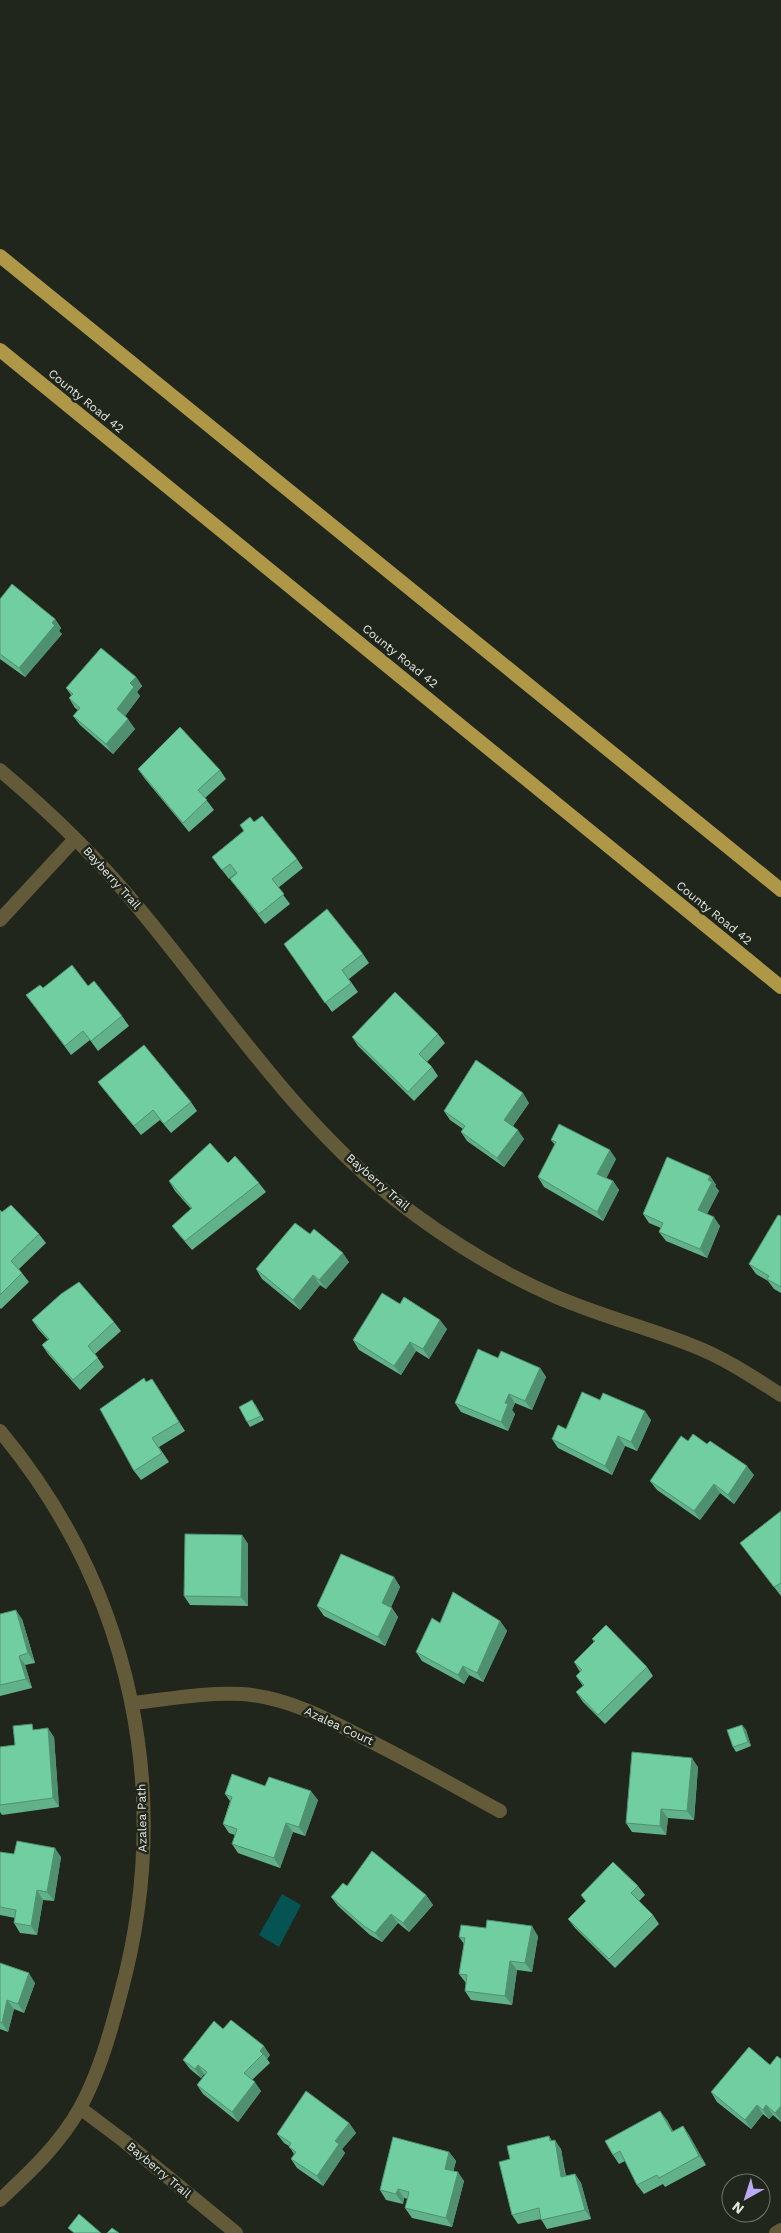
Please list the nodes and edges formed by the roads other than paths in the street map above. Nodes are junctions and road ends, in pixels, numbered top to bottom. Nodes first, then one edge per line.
1 (0, 256) edge
2 (0, 350) edge
3 (0, 770) edge
4 (75, 839) junction
5 (781, 890) edge
6 (0, 920) edge
7 (781, 987) edge
8 (781, 1395) edge
9 (0, 1431) edge
10 (133, 1703) junction
11 (500, 1811) dead end
12 (80, 2108) junction
13 (0, 2200) edge
14 (781, 2230) edge
15 (236, 2233) edge
16 (776, 2233) edge

1 - 5 highway
2 - 7 highway, County Road 42
3 - 4 street, Bayberry Trail
4 - 6 street
4 - 8 street, Bayberry Trail
9 - 10 street, Azalea Path
10 - 11 street, Azalea Court
10 - 12 street, Azalea Path
12 - 13 street, Azalea Path
12 - 15 street, Bayberry Trail
14 - 16 street

